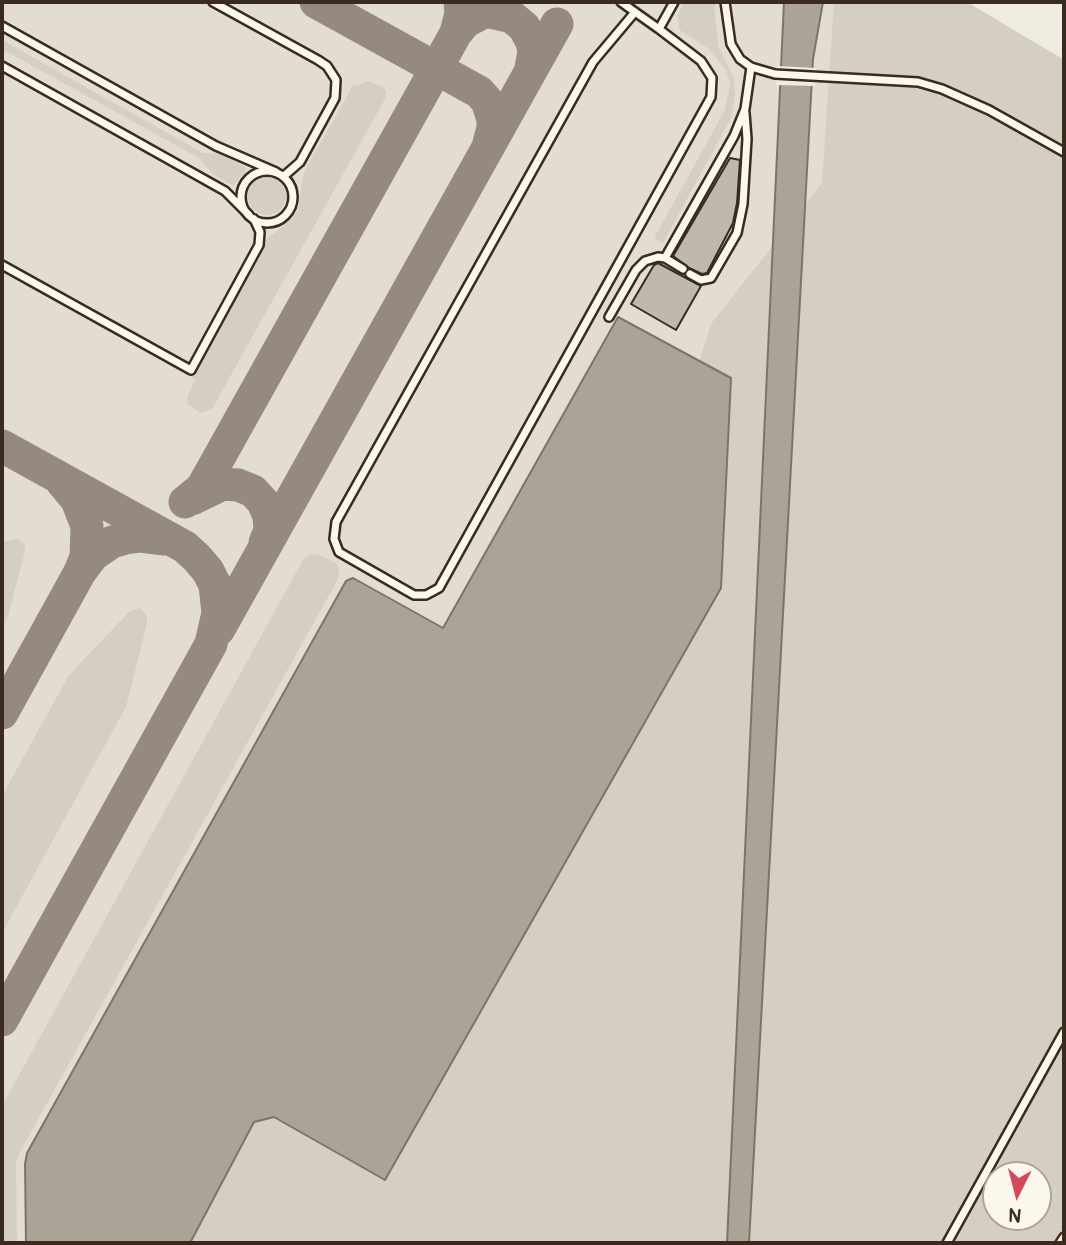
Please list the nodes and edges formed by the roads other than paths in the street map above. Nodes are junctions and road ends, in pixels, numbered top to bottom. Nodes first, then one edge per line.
1 (213, 2) edge
2 (621, 2) edge
3 (674, 2) edge
4 (725, 2) edge
5 (635, 12) junction
6 (2, 26) edge
7 (659, 29) junction
8 (2, 66) edge
9 (751, 67) junction
10 (745, 109) junction
11 (1064, 152) edge
12 (276, 172) junction
13 (284, 176) junction
14 (251, 217) junction
15 (665, 258) junction
16 (2, 265) edge
17 (609, 317) dead end
18 (1064, 1032) edge
19 (1064, 1237) edge
20 (947, 1243) edge
21 (1060, 1243) edge

1 - 13 lane
2 - 5 lane
3 - 7 lane
4 - 9 lane
5 - 7 lane
5 - 7 lane
6 - 12 lane
8 - 14 lane
9 - 10 lane
9 - 11 lane
10 - 15 lane
10 - 15 lane
12 - 13 lane
12 - 14 lane
13 - 14 lane
14 - 16 lane
15 - 17 lane
18 - 20 lane
19 - 21 lane

